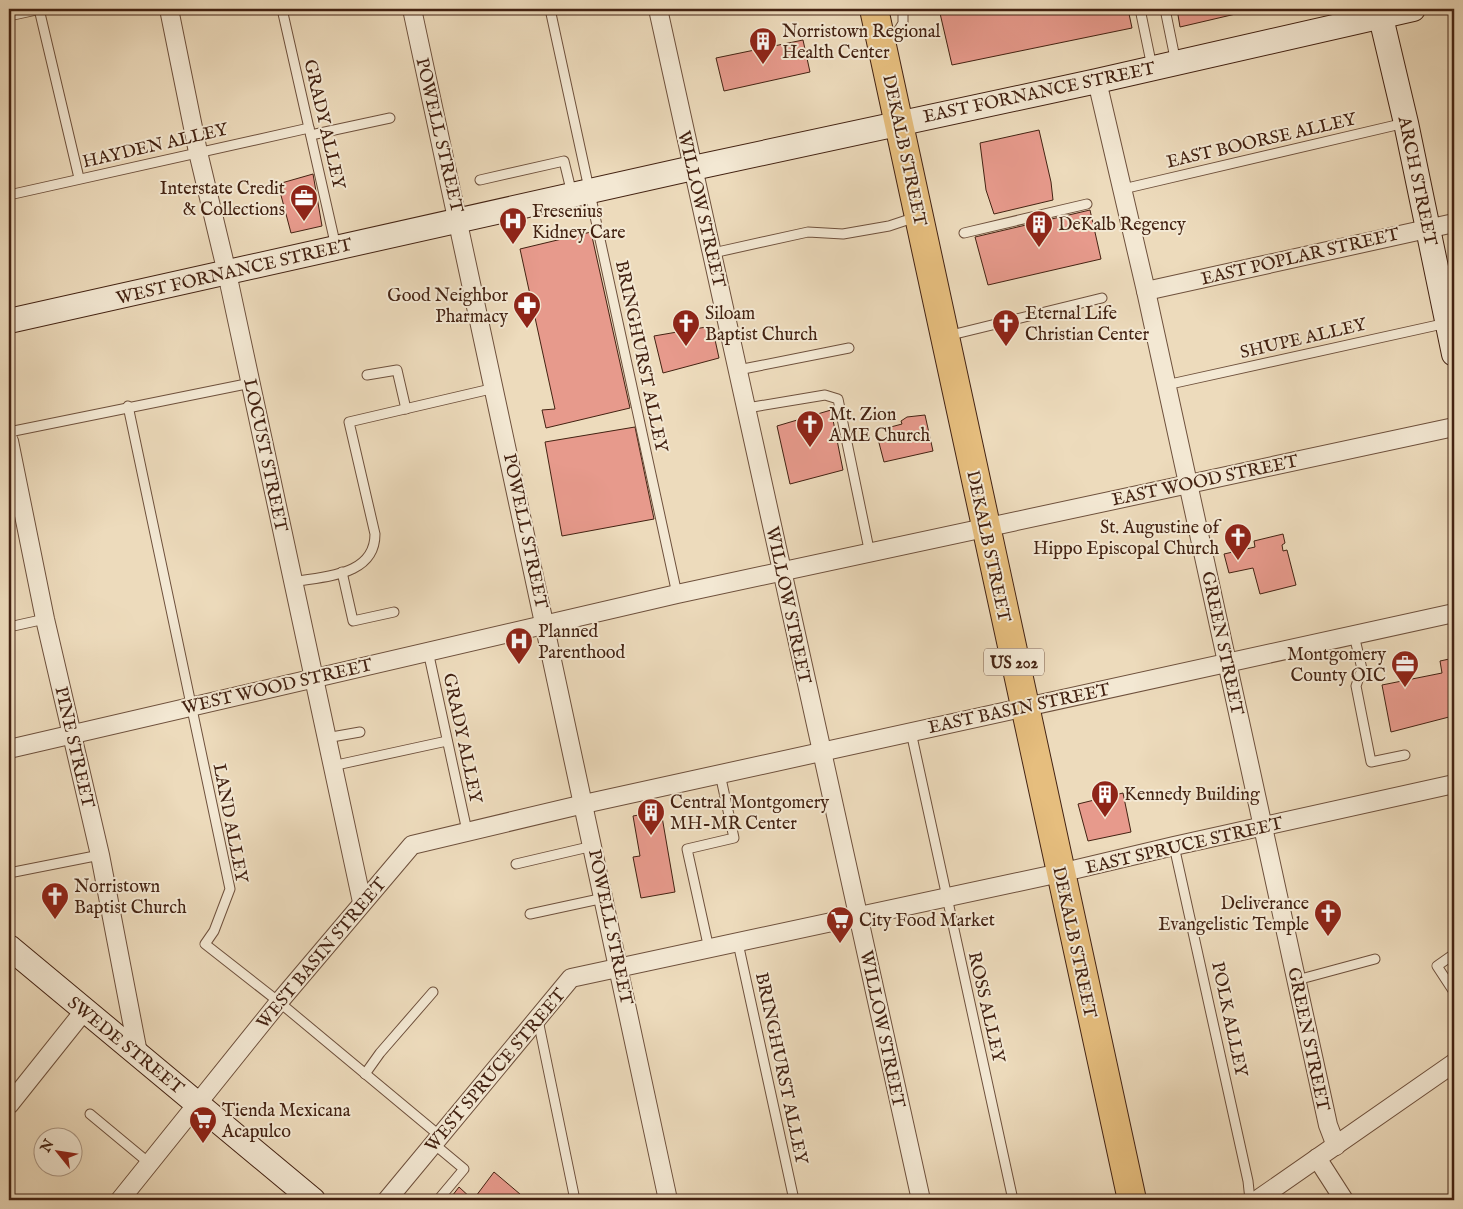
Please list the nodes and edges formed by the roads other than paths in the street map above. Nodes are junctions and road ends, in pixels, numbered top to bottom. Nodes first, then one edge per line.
1 (40, 9) edge
2 (169, 9) edge
3 (282, 9) edge
4 (412, 9) edge
5 (550, 9) edge
6 (658, 9) edge
7 (874, 9) edge
8 (903, 9) edge
9 (1140, 9) edge
10 (1164, 9) edge
11 (1414, 9) edge
12 (1380, 12) edge
13 (9, 16) edge
14 (880, 38) junction
15 (1176, 63) junction
16 (1153, 68) junction
17 (1097, 81) junction
18 (390, 118) dead end
19 (899, 122) junction
20 (1406, 123) junction
21 (310, 132) junction
22 (198, 152) junction
23 (693, 168) junction
24 (79, 178) junction
25 (480, 180) dead end
26 (1123, 189) junction
27 (581, 193) junction
28 (9, 195) edge
29 (1087, 204) dead end
30 (919, 216) junction
31 (460, 221) junction
32 (1454, 223) edge
33 (1427, 228) junction
34 (964, 233) dead end
35 (336, 247) junction
36 (712, 253) junction
37 (227, 272) junction
38 (1146, 291) junction
39 (1102, 298) dead end
40 (9, 321) edge
41 (1447, 322) junction
42 (944, 337) junction
43 (849, 348) dead end
44 (1454, 354) edge
45 (738, 370) junction
46 (367, 375) dead end
47 (251, 382) junction
48 (1166, 385) junction
49 (495, 388) junction
50 (128, 406) junction
51 (406, 408) junction
52 (746, 408) junction
53 (1454, 427) edge
54 (9, 441) edge
55 (1188, 484) junction
56 (985, 528) junction
57 (870, 554) junction
58 (342, 572) junction
59 (783, 572) junction
60 (293, 582) junction
61 (677, 594) junction
62 (394, 612) dead end
63 (1454, 613) edge
64 (46, 619) junction
65 (546, 625) junction
66 (9, 627) edge
67 (1354, 635) junction
68 (428, 651) junction
69 (1227, 664) junction
70 (312, 678) junction
71 (191, 706) junction
72 (1024, 707) junction
73 (360, 732) dead end
74 (911, 732) junction
75 (72, 734) junction
76 (326, 738) junction
77 (448, 741) junction
78 (9, 749) edge
79 (821, 752) junction
80 (1405, 755) dead end
81 (332, 766) junction
82 (720, 774) junction
83 (1454, 784) edge
84 (584, 804) junction
85 (1264, 827) junction
86 (467, 831) junction
87 (593, 846) junction
88 (1174, 846) junction
89 (100, 855) junction
90 (516, 864) dead end
91 (9, 873) edge
92 (1060, 873) junction
93 (946, 897) junction
94 (604, 898) junction
95 (362, 902) junction
96 (530, 914) dead end
97 (858, 916) junction
98 (738, 943) junction
99 (9, 947) edge
100 (709, 949) junction
101 (1454, 954) edge
102 (1374, 959) dead end
103 (619, 968) junction
104 (1297, 980) junction
105 (433, 992) dead end
106 (1454, 992) edge
107 (280, 1002) junction
108 (84, 1011) junction
109 (538, 1020) junction
110 (138, 1053) junction
111 (1454, 1063) edge
112 (366, 1074) junction
113 (197, 1103) junction
114 (9, 1105) edge
115 (90, 1114) dead end
116 (437, 1140) junction
117 (1336, 1146) junction
118 (1316, 1158) junction
119 (149, 1163) junction
120 (120, 1200) edge
121 (313, 1200) edge
122 (387, 1200) edge
123 (438, 1200) edge
124 (575, 1200) edge
125 (668, 1200) edge
126 (794, 1200) edge
127 (921, 1200) edge
128 (1013, 1200) edge
129 (1132, 1200) edge
130 (1250, 1200) edge
131 (1257, 1200) edge
132 (1344, 1200) edge

1 - 13 lane
1 - 24 lane
2 - 22 street, LOCUST STREET
3 - 21 lane, GRADY ALLEY
4 - 31 street, POWELL STREET
5 - 27 lane, BRINGHURST ALLEY
6 - 23 street, WILLOW STREET
7 - 14 highway, DEKALB STREET / US 202
8 - 14 lane
9 - 16 lane
10 - 15 lane
11 - 12 street, EAST FORNANCE STREET
12 - 15 street, EAST FORNANCE STREET
12 - 20 street, ARCH STREET
14 - 19 highway, DEKALB STREET / US 202
15 - 16 street, EAST FORNANCE STREET
16 - 17 street, EAST FORNANCE STREET
17 - 19 street, EAST FORNANCE STREET
17 - 26 street, GREEN STREET
18 - 21 lane, HAYDEN ALLEY
19 - 23 street, EAST FORNANCE STREET
19 - 30 highway, DEKALB STREET / US 202
20 - 26 lane, EAST BOORSE ALLEY
20 - 33 street, ARCH STREET
21 - 22 lane, HAYDEN ALLEY
21 - 35 lane, GRADY ALLEY
22 - 24 lane, HAYDEN ALLEY
22 - 37 street, LOCUST STREET
23 - 27 street, EAST FORNANCE STREET
23 - 36 street, WILLOW STREET
24 - 28 lane, HAYDEN ALLEY
25 - 27 lane
26 - 38 street, GREEN STREET
27 - 31 street, EAST FORNANCE STREET
27 - 61 lane, BRINGHURST ALLEY
29 - 34 lane
30 - 36 lane
30 - 42 highway, DEKALB STREET / US 202
31 - 35 street, WEST FORNANCE STREET
31 - 49 street, POWELL STREET
32 - 33 street, EAST POPLAR STREET
33 - 38 street, EAST POPLAR STREET
33 - 41 street, ARCH STREET
35 - 37 street, WEST FORNANCE STREET
36 - 45 street, WILLOW STREET
37 - 40 street, WEST FORNANCE STREET
37 - 47 street, LOCUST STREET
38 - 48 street, GREEN STREET
39 - 42 lane
41 - 44 street, ARCH STREET
41 - 48 lane, SHUPE ALLEY
42 - 56 highway, DEKALB STREET / US 202
43 - 45 lane
45 - 52 street, WILLOW STREET
46 - 51 lane
47 - 50 lane
47 - 60 street, LOCUST STREET
48 - 55 street, GREEN STREET
49 - 51 lane
49 - 65 street, POWELL STREET
50 - 54 lane
50 - 71 lane, LAND ALLEY
51 - 58 lane
52 - 57 lane
52 - 59 street, WILLOW STREET
53 - 55 street, EAST WOOD STREET
54 - 64 street, PINE STREET
55 - 56 street, EAST WOOD STREET
55 - 69 street, GREEN STREET
56 - 57 street, EAST WOOD STREET
56 - 72 highway, DEKALB STREET / US 202
57 - 59 street, EAST WOOD STREET
58 - 60 lane
58 - 62 lane
59 - 61 street, EAST WOOD STREET
59 - 79 street, WILLOW STREET
60 - 70 street, LOCUST STREET
61 - 65 street, EAST WOOD STREET
63 - 67 street, EAST BASIN STREET
64 - 66 lane
64 - 75 street, PINE STREET
65 - 68 street, WEST WOOD STREET
65 - 84 street, POWELL STREET
67 - 69 street, EAST BASIN STREET
67 - 80 lane
68 - 70 street, WEST WOOD STREET
68 - 77 lane, GRADY ALLEY
69 - 72 street, EAST BASIN STREET
69 - 85 street, GREEN STREET
70 - 71 street, WEST WOOD STREET
70 - 76 street, LOCUST STREET
71 - 75 street, WEST WOOD STREET
71 - 107 lane, LAND ALLEY
72 - 74 street, EAST BASIN STREET
72 - 92 highway, DEKALB STREET / US 202
73 - 76 lane
74 - 79 street, EAST BASIN STREET
74 - 93 lane, ROSS ALLEY
75 - 78 street, WEST WOOD STREET
75 - 89 street, PINE STREET
76 - 81 street, LOCUST STREET
77 - 81 lane
77 - 86 lane, GRADY ALLEY
79 - 82 street, EAST BASIN STREET
79 - 97 street, WILLOW STREET
81 - 95 street, LOCUST STREET
82 - 84 street, EAST BASIN STREET
82 - 100 lane
83 - 85 street, EAST SPRUCE STREET
84 - 86 street, WEST BASIN STREET
84 - 87 street, POWELL STREET
85 - 88 street, EAST SPRUCE STREET
85 - 104 street, GREEN STREET
86 - 95 street, WEST BASIN STREET
87 - 90 lane
87 - 94 street, POWELL STREET
88 - 92 street, EAST SPRUCE STREET
88 - 130 lane, POLK ALLEY
89 - 91 lane
89 - 110 street, PINE STREET
92 - 93 street, EAST SPRUCE STREET
92 - 129 highway, DEKALB STREET / US 202
93 - 97 street, EAST SPRUCE STREET
93 - 128 lane, ROSS ALLEY
94 - 96 lane
94 - 103 street, POWELL STREET
95 - 107 street, WEST BASIN STREET
97 - 98 street, EAST SPRUCE STREET
97 - 127 street, WILLOW STREET
98 - 100 street, EAST SPRUCE STREET
98 - 126 lane, BRINGHURST ALLEY
99 - 108 street, SWEDE STREET
100 - 103 street, EAST SPRUCE STREET
101 - 106 lane
102 - 104 lane
103 - 109 street, WEST SPRUCE STREET
103 - 125 street, POWELL STREET
104 - 117 street, GREEN STREET
105 - 112 lane
107 - 112 lane, LAND ALLEY
107 - 113 street, WEST BASIN STREET
108 - 110 street, SWEDE STREET
108 - 114 street
109 - 116 street, WEST SPRUCE STREET
109 - 124 lane
110 - 113 street, SWEDE STREET
111 - 117 street
112 - 116 lane, LAND ALLEY
113 - 119 street, WEST BASIN STREET
113 - 121 street, SWEDE STREET
115 - 119 lane
116 - 122 street, WEST SPRUCE STREET
116 - 123 lane, LAND ALLEY
117 - 118 street
118 - 131 street
118 - 132 street
119 - 120 street, WEST BASIN STREET

